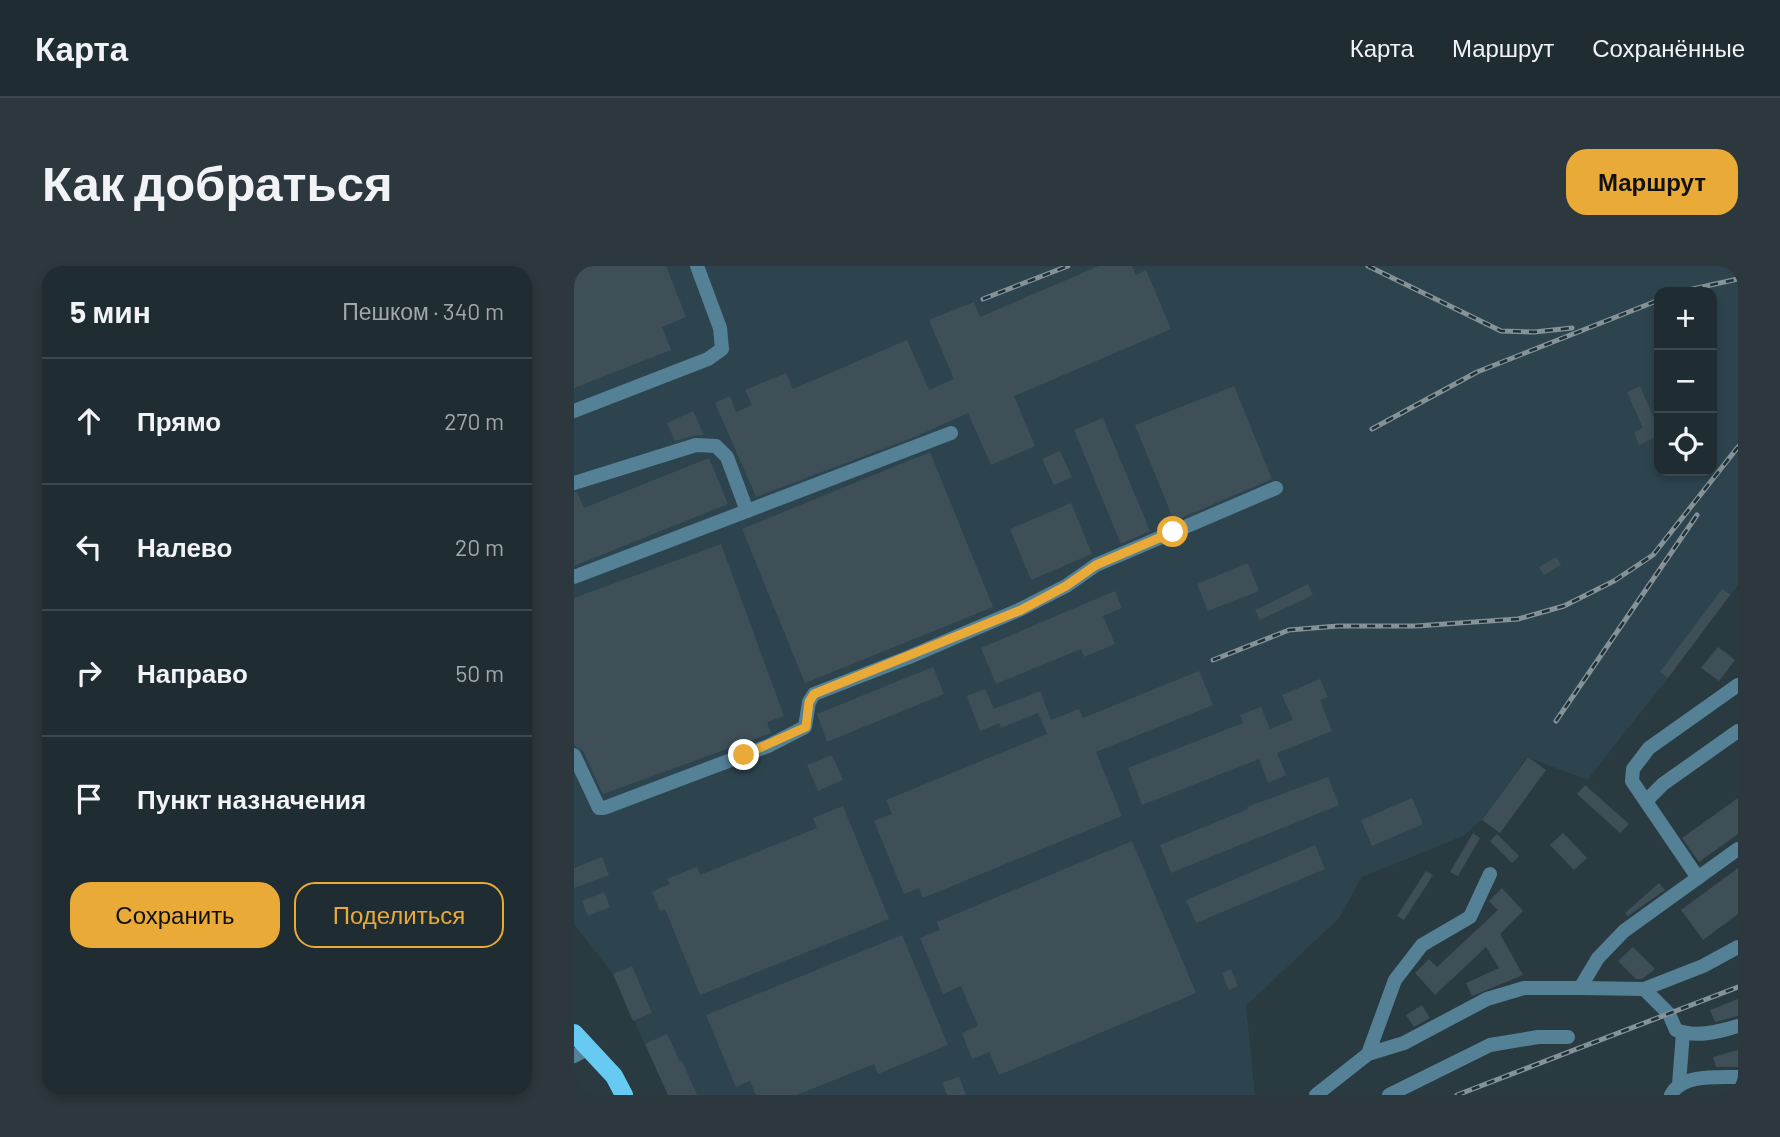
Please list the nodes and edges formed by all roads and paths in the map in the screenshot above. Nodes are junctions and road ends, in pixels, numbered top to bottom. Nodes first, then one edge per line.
1 (697, 266) edge
2 (574, 411) edge
3 (951, 433) dead end
4 (574, 483) edge
5 (1276, 488) dead end
6 (747, 511) junction
7 (574, 577) edge
8 (1738, 685) edge
9 (1738, 731) edge
10 (574, 754) edge
11 (1646, 801) junction
12 (1738, 849) edge
13 (1490, 874) dead end
14 (1698, 878) junction
15 (1738, 947) edge
16 (1580, 988) junction
17 (1644, 989) junction
18 (1738, 1026) edge
19 (574, 1033) edge
20 (1683, 1033) junction
21 (1568, 1037) dead end
22 (581, 1053) edge
23 (1367, 1054) junction
24 (1738, 1077) edge
25 (1675, 1090) edge
26 (624, 1095) edge
27 (1316, 1095) edge
28 (1389, 1095) edge

1 - 2 street
3 - 6 street
4 - 6 street
5 - 10 street
6 - 7 street
8 - 11 street
9 - 11 street
11 - 14 street
12 - 14 street
13 - 23 street
14 - 16 street
15 - 17 street
16 - 17 street
16 - 23 street
17 - 20 street
18 - 20 street
19 - 22 main road
20 - 25 street
21 - 28 street
22 - 26 main road
23 - 27 street
24 - 25 street

